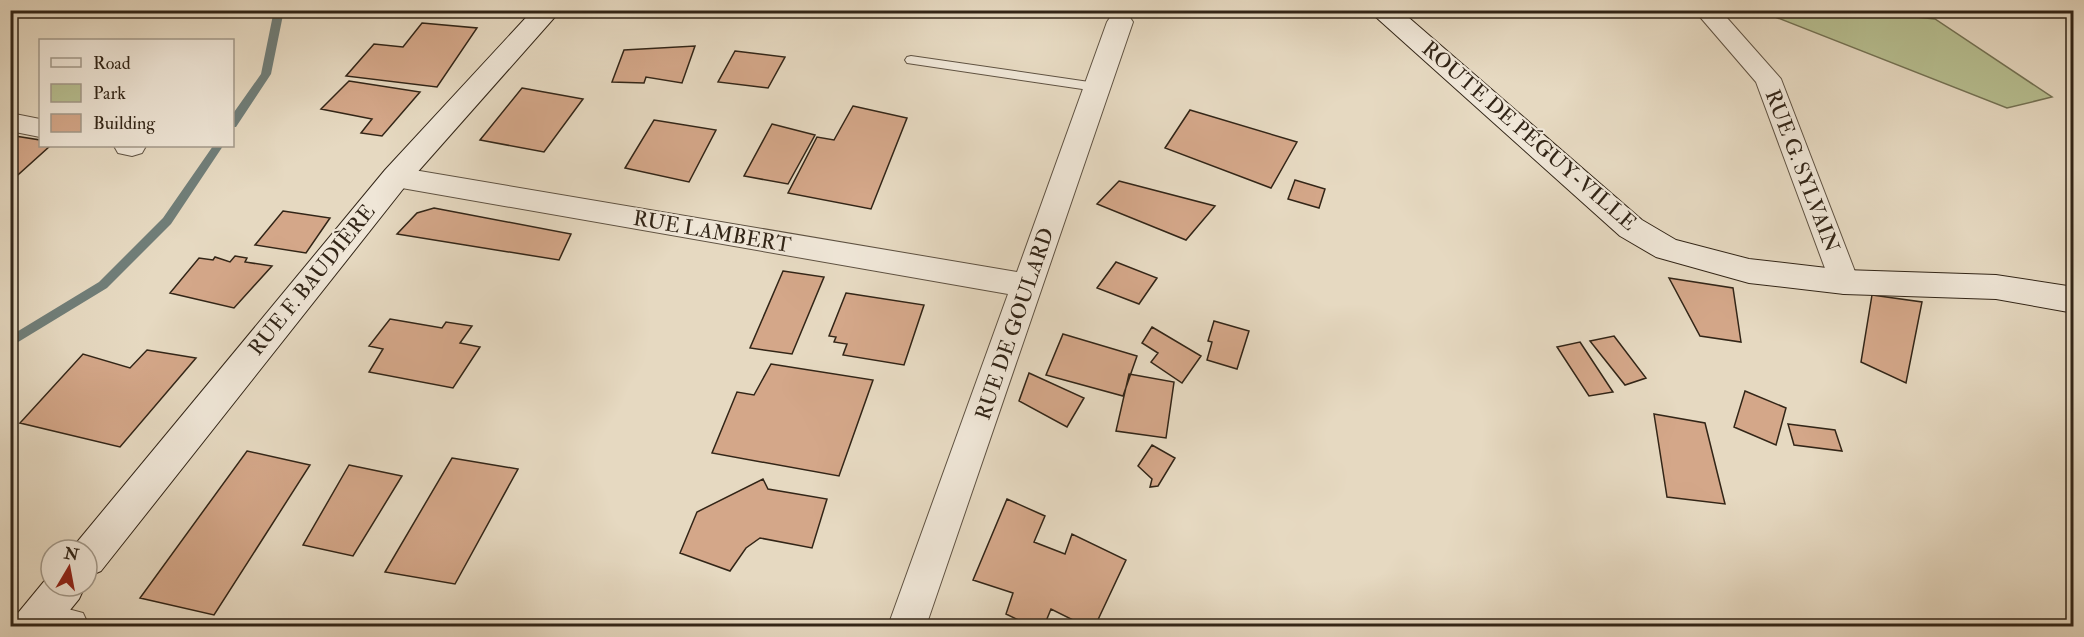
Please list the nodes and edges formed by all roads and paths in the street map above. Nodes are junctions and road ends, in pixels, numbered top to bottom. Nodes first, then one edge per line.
1 (548, 10) edge
2 (1381, 10) edge
3 (1706, 10) edge
4 (1120, 21) dead end
5 (911, 60) dead end
6 (1096, 87) junction
7 (10, 122) edge
8 (39, 128) edge
9 (396, 177) junction
10 (1844, 282) junction
11 (1028, 286) junction
12 (2073, 300) edge
13 (99, 543) edge
14 (56, 598) edge
15 (38, 621) edge
16 (908, 627) edge

1 - 9 street, RUE F. BAUDIÈRE
2 - 10 street, ROUTE DE PÉGUY-VILLE
3 - 10 street, RUE G. SYLVAIN
4 - 6 street, RUE DE GOULARD
5 - 6 lane
6 - 11 street, RUE DE GOULARD
7 - 8 street
9 - 11 street, RUE LAMBERT
9 - 13 street, RUE F. BAUDIÈRE
10 - 12 street, ROUTE DE PÉGUY-VILLE
11 - 16 street, RUE DE GOULARD
14 - 15 street

